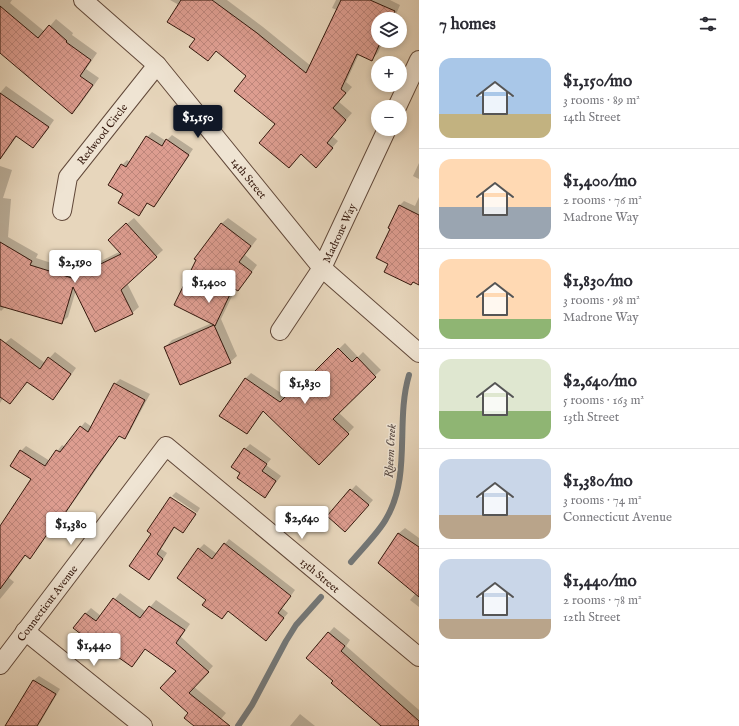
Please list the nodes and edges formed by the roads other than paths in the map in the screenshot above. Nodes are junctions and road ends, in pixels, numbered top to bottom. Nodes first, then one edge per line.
1 (83, 0) edge
2 (419, 60) edge
3 (156, 64) junction
4 (400, 100) edge
5 (384, 136) edge
6 (62, 211) dead end
7 (322, 268) junction
8 (280, 331) dead end
9 (419, 353) edge
10 (166, 446) joint
11 (25, 631) junction
12 (419, 657) edge
13 (0, 665) edge
14 (144, 726) edge

1 - 3 street, 14th Street
2 - 4 street
3 - 6 street, Redwood Circle
3 - 7 street, 14th Street
5 - 7 street, Madrone Way
7 - 8 street, Madrone Way
7 - 9 street, 14th Street
10 - 11 street, Connecticut Avenue
10 - 12 street, 13th Street
11 - 13 street, Connecticut Avenue
11 - 14 street

